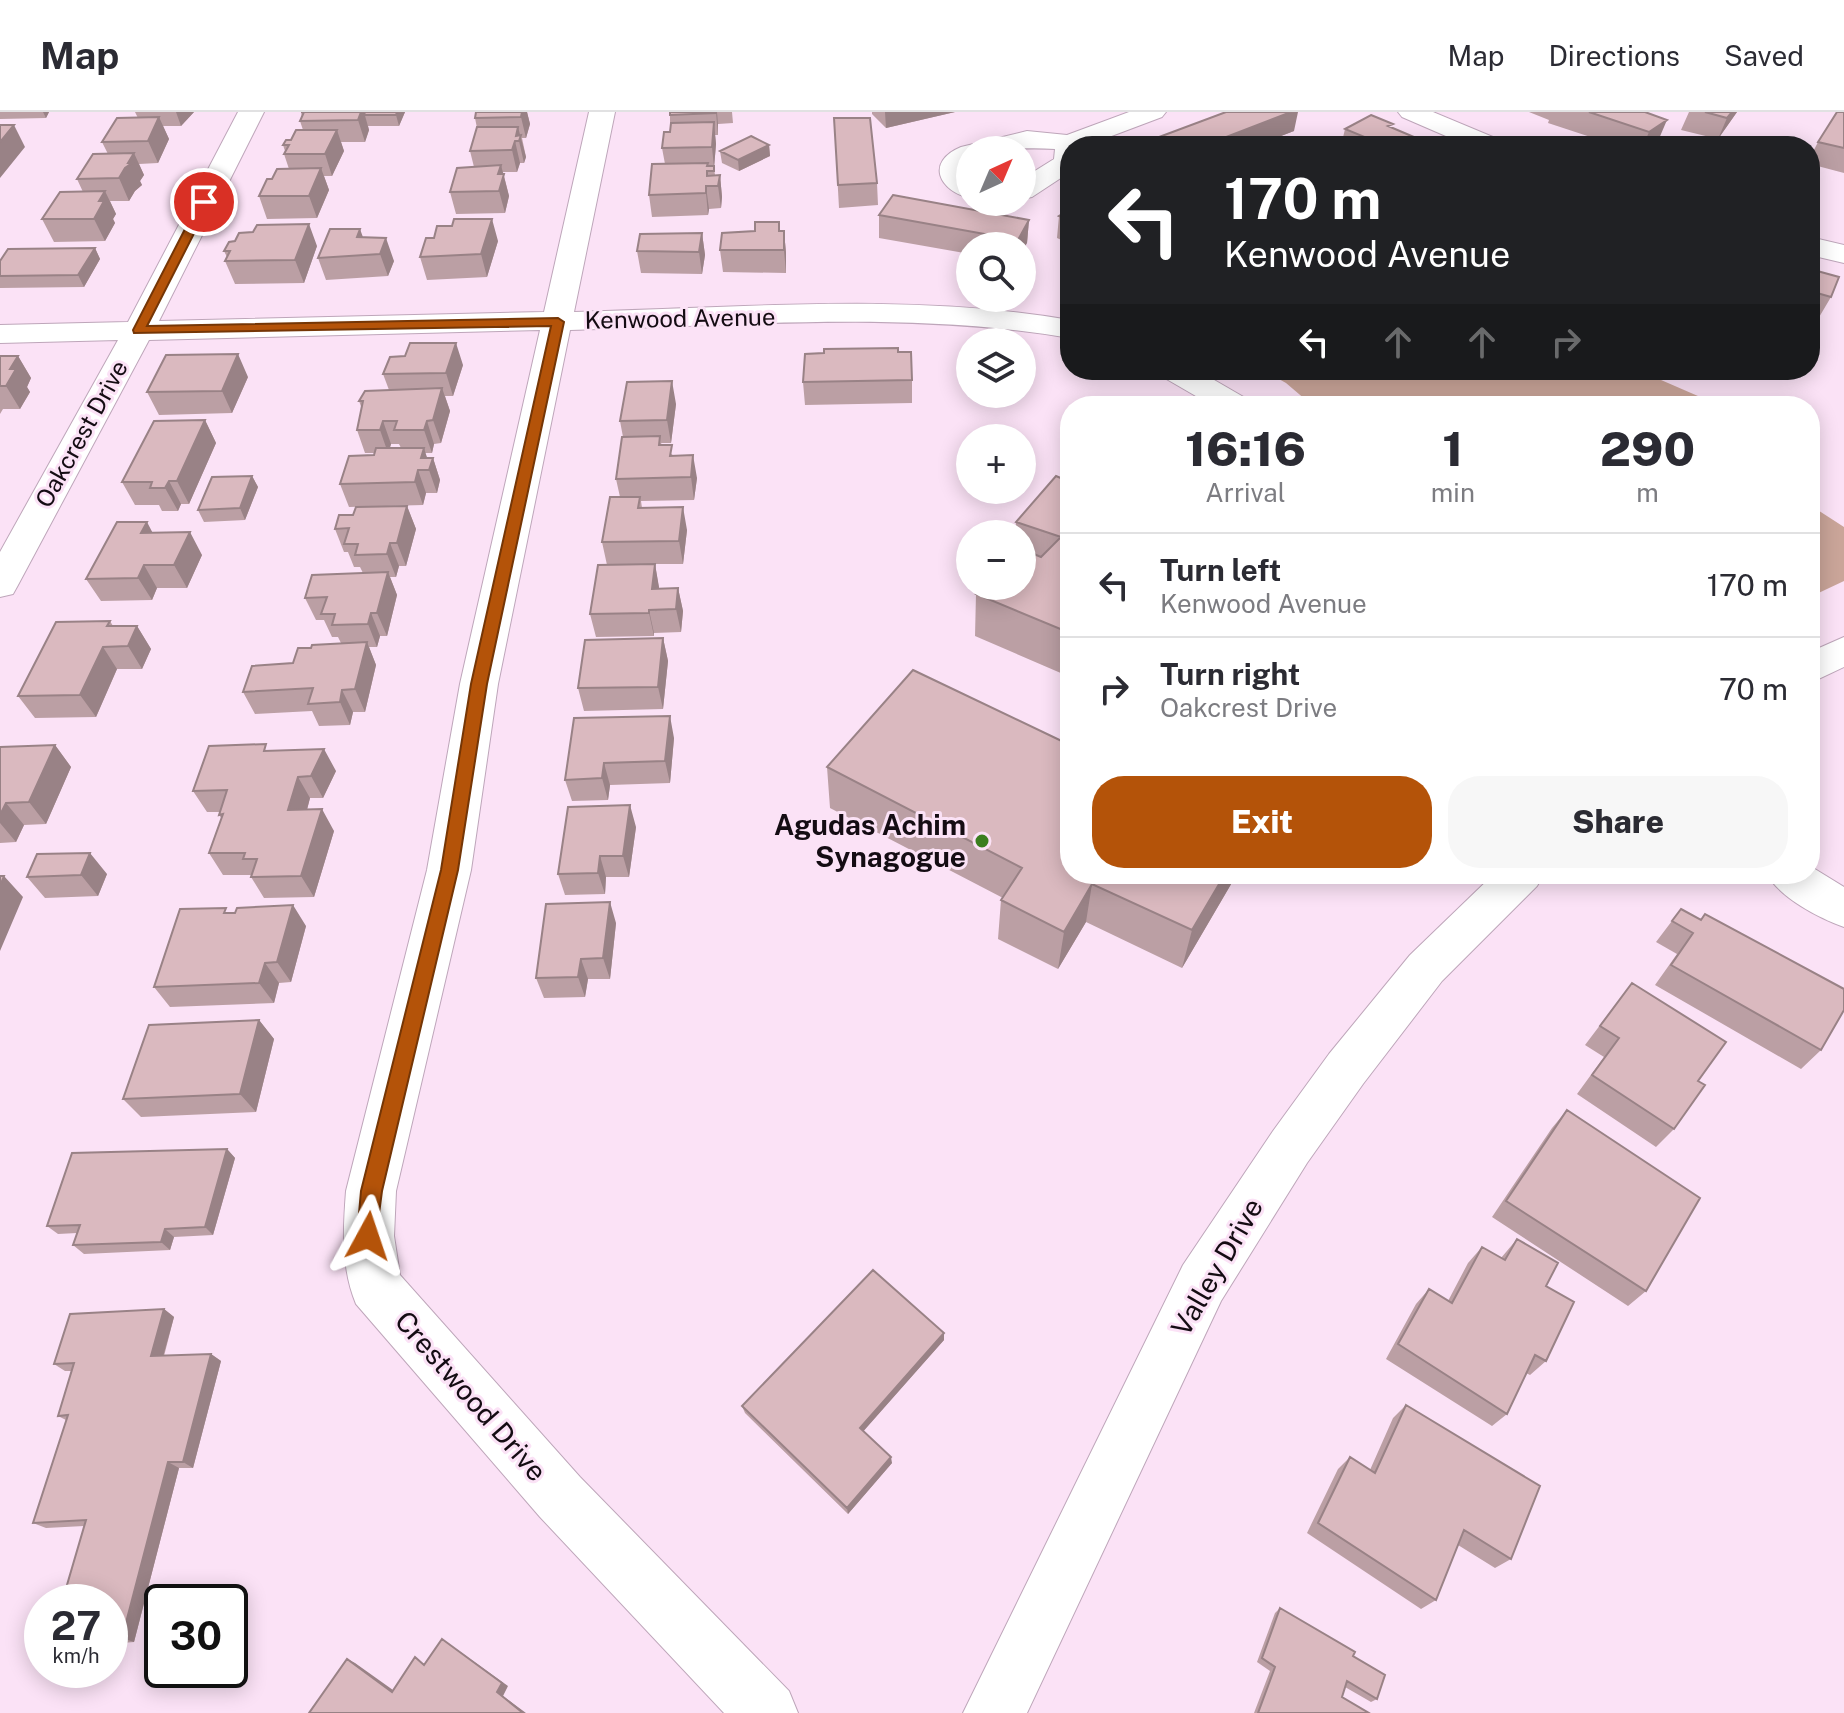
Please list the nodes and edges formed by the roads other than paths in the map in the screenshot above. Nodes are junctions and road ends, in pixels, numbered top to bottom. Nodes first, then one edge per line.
1 (251, 112) edge
2 (602, 112) edge
3 (1153, 112) edge
4 (1411, 112) edge
5 (1088, 136) edge
6 (1467, 136) edge
7 (1036, 140) edge
8 (1060, 142) edge
9 (956, 160) edge
10 (1060, 167) edge
11 (1036, 182) edge
12 (956, 183) edge
13 (1820, 248) edge
14 (1844, 254) edge
15 (558, 322) junction
16 (1060, 328) edge
17 (139, 330) junction
18 (0, 334) edge
19 (1191, 380) edge
20 (1219, 396) edge
21 (0, 585) edge
22 (1844, 650) edge
23 (1820, 663) edge
24 (1512, 884) edge
25 (1805, 884) edge
26 (1844, 909) edge
27 (767, 1713) edge
28 (994, 1713) edge

1 - 17 street, Oakcrest Drive
2 - 15 street, Crestwood Drive
3 - 5 street
4 - 6 street
7 - 8 street
9 - 12 street
10 - 11 street
13 - 14 street
15 - 16 street, Kenwood Avenue
15 - 17 street, Kenwood Avenue
15 - 27 street, Crestwood Drive
17 - 18 street, Kenwood Avenue
17 - 21 street, Oakcrest Drive
19 - 20 street
22 - 23 street
24 - 28 street, Valley Drive
25 - 26 street

